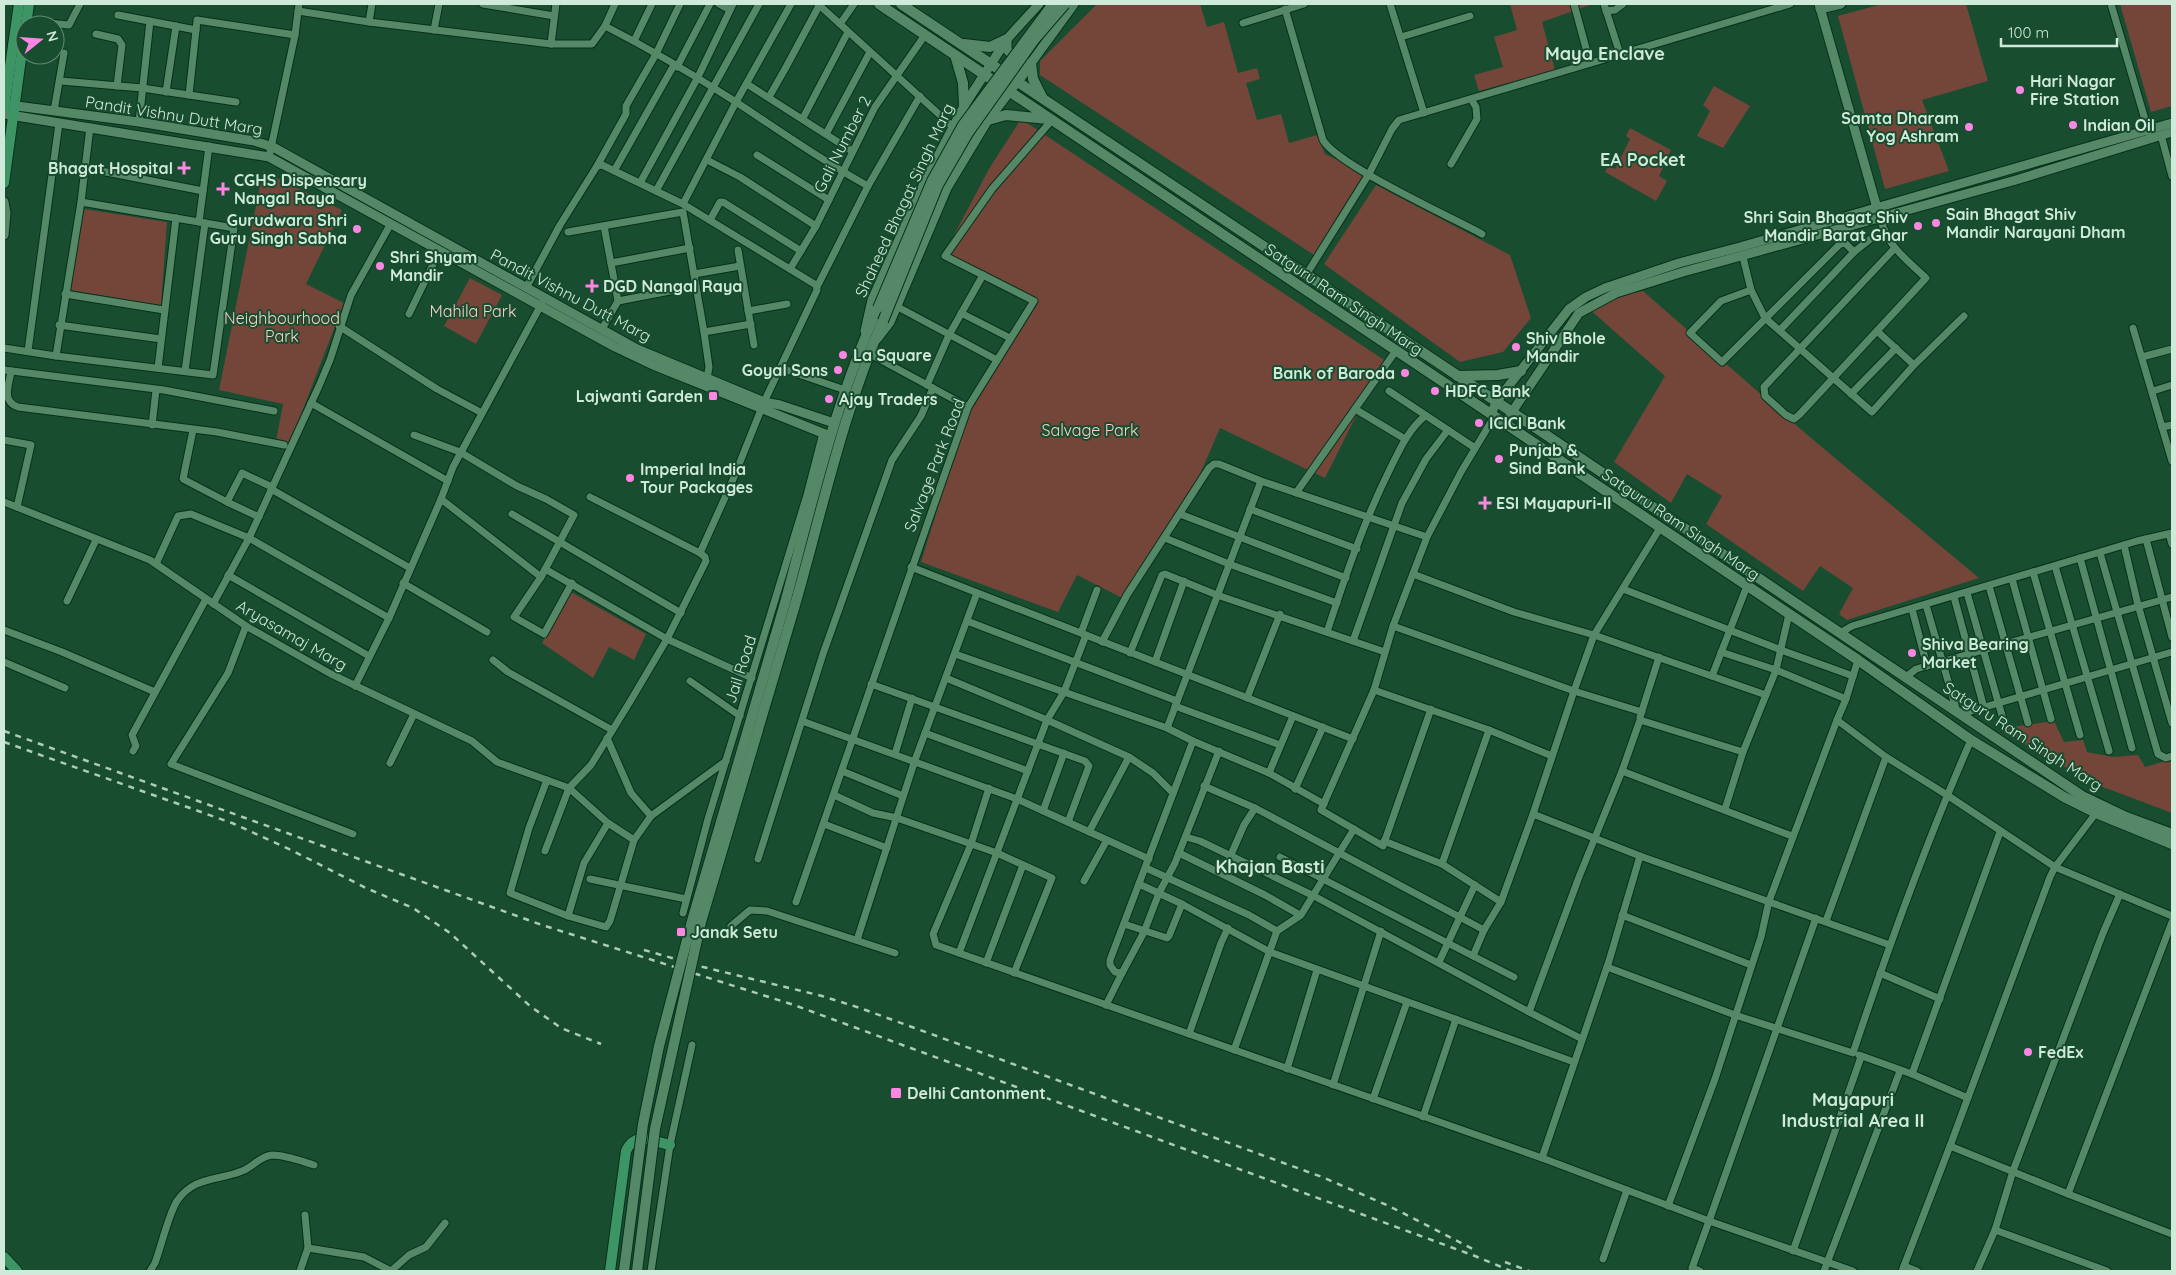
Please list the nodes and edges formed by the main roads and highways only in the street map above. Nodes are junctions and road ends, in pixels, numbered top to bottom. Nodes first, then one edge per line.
1 (19, 4) edge
2 (879, 4) edge
3 (900, 4) edge
4 (1053, 4) edge
5 (1064, 4) edge
6 (1007, 39) road end
7 (963, 44) junction
8 (955, 55) junction
9 (18, 65) edge
10 (6, 80) edge
11 (1017, 82) junction
12 (1043, 99) junction
13 (964, 106) road end
14 (8, 110) edge
15 (988, 120) road end
16 (1052, 120) junction
17 (4, 183) edge
18 (868, 348) junction
19 (1520, 371) road end
20 (1457, 376) junction
21 (790, 604) junction
22 (2172, 834) edge
23 (2172, 844) edge
24 (670, 1145) road end
25 (4, 1257) edge
26 (17, 1271) edge
27 (610, 1271) edge
28 (624, 1271) edge
29 (637, 1271) edge

1 - 10 main road
2 - 8 main road
3 - 7 main road
4 - 18 main road, bridge
5 - 18 main road, bridge
6 - 7 main road
7 - 11 main road, Satguru Ram Singh Marg
8 - 13 main road
8 - 16 main road, Satguru Ram Singh Marg
9 - 14 main road
10 - 14 main road
11 - 12 main road, Satguru Ram Singh Marg
11 - 12 main road
12 - 20 main road, Satguru Ram Singh Marg
14 - 17 main road
15 - 16 main road
16 - 23 main road, Satguru Ram Singh Marg
18 - 21 main road, Shaheed Bhagat Singh Marg
18 - 21 main road, Shaheed Bhagat Singh Marg
19 - 20 main road
20 - 22 main road, Satguru Ram Singh Marg
21 - 28 main road, bridge
21 - 29 main road, bridge
24 - 27 main road
25 - 26 main road

